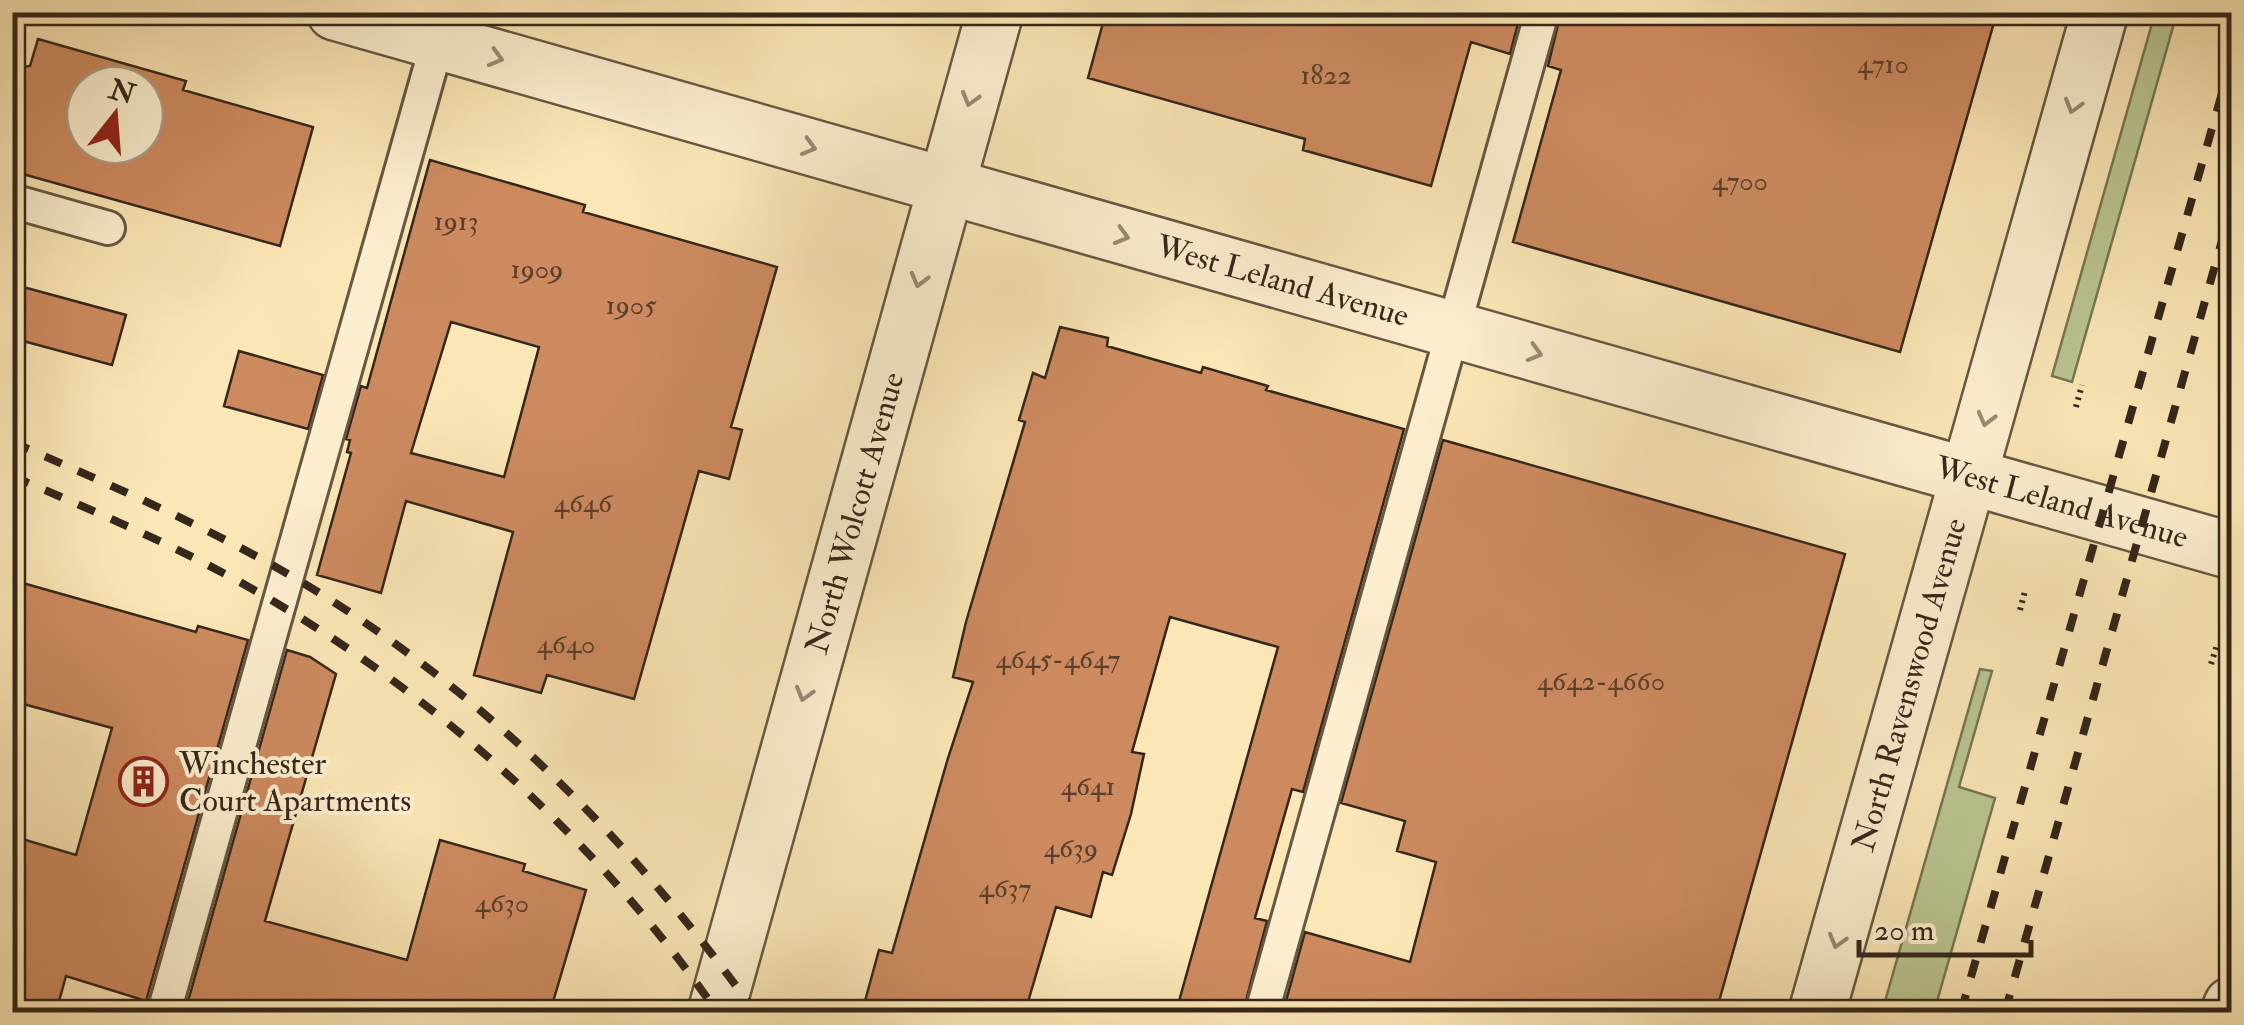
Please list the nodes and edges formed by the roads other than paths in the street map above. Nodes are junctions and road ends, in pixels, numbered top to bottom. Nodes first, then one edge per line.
1 (335, 12) edge
2 (994, 12) edge
3 (1542, 12) edge
4 (2100, 12) edge
5 (442, 27) edge
6 (944, 186) junction
7 (12, 201) edge
8 (108, 228) dead end
9 (1453, 330) junction
10 (1970, 477) junction
11 (2232, 551) edge
12 (2232, 1005) edge
13 (164, 1012) edge
14 (716, 1012) edge
15 (1262, 1012) edge
16 (1817, 1012) edge
17 (2230, 1012) edge

1 - 5 street, West Leland Avenue
2 -> 6 street, North Wolcott Avenue
3 - 9 lane
4 -> 10 street, North Ravenswood Avenue
5 -> 6 street, West Leland Avenue
5 - 13 lane
6 -> 9 street, West Leland Avenue
6 -> 14 street, North Wolcott Avenue
7 - 8 lane
9 -> 10 street, West Leland Avenue
9 - 15 lane
10 - 11 street, West Leland Avenue
10 -> 16 street, North Ravenswood Avenue
12 - 17 street

